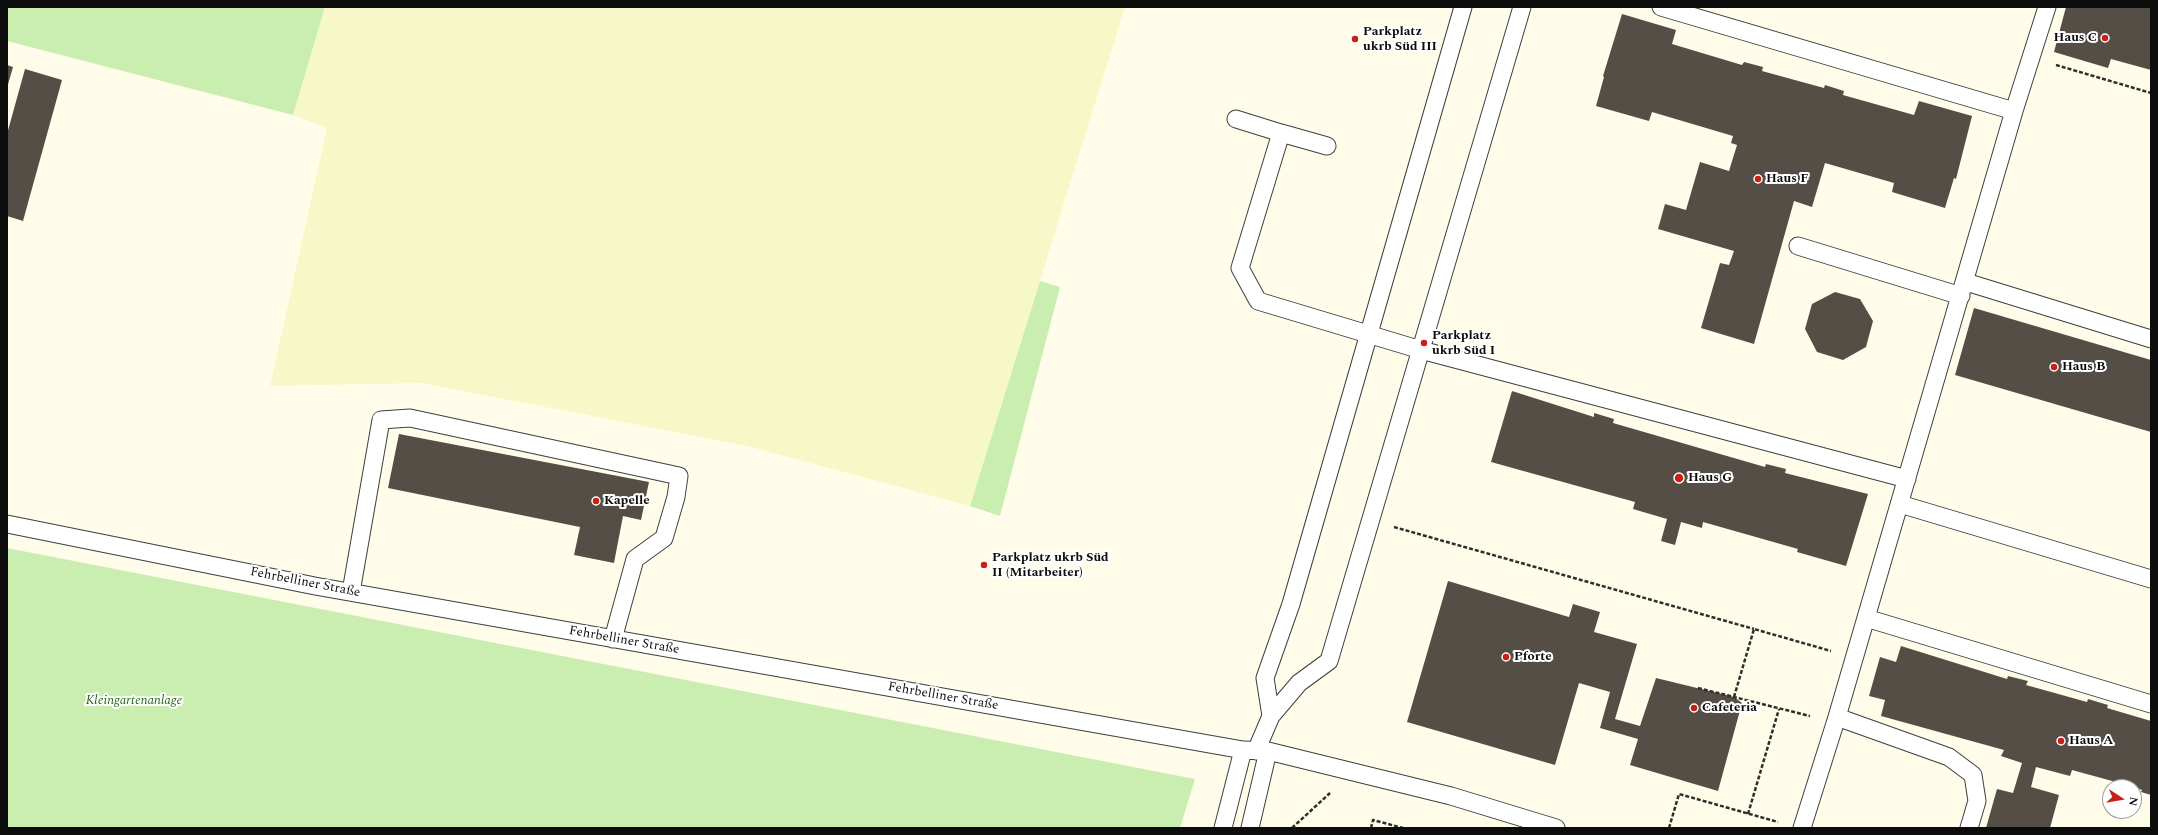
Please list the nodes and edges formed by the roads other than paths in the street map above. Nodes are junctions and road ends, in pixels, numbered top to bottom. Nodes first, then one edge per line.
1 (1463, 7) edge
2 (1522, 7) edge
3 (1661, 7) edge
4 (2047, 7) edge
5 (2014, 111) junction
6 (1236, 120) dead end
7 (1281, 133) junction
8 (1327, 146) dead end
9 (1798, 246) dead end
10 (1963, 289) junction
11 (1370, 334) junction
12 (2151, 339) edge
13 (1421, 350) junction
14 (1907, 479) junction
15 (1900, 504) junction
16 (7, 524) edge
17 (2151, 579) edge
18 (351, 592) junction
19 (1866, 618) junction
20 (613, 639) junction
21 (2151, 704) edge
22 (1271, 716) junction
23 (1837, 717) junction
24 (1256, 751) junction
25 (1223, 828) edge
26 (1250, 828) edge
27 (1556, 828) edge
28 (1802, 828) edge
29 (1969, 828) edge

1 - 11 lane
2 - 13 lane
3 - 5 lane
4 - 5 lane
5 - 10 lane
6 - 7 lane
7 - 8 lane
7 - 11 lane
9 - 10 lane
10 - 12 lane
10 - 14 lane
11 - 13 lane
11 - 22 lane
13 - 14 lane
13 - 22 lane
14 - 15 lane
15 - 17 lane
15 - 19 lane
16 - 18 lane, Fehrbelliner Straße
18 - 20 lane, Fehrbelliner Straße
18 - 20 lane
19 - 21 lane
19 - 23 lane
20 - 24 lane, Fehrbelliner Straße
22 - 24 lane
23 - 28 lane
23 - 29 lane
24 - 25 lane
24 - 26 lane
24 - 27 lane, Fehrbelliner Straße

